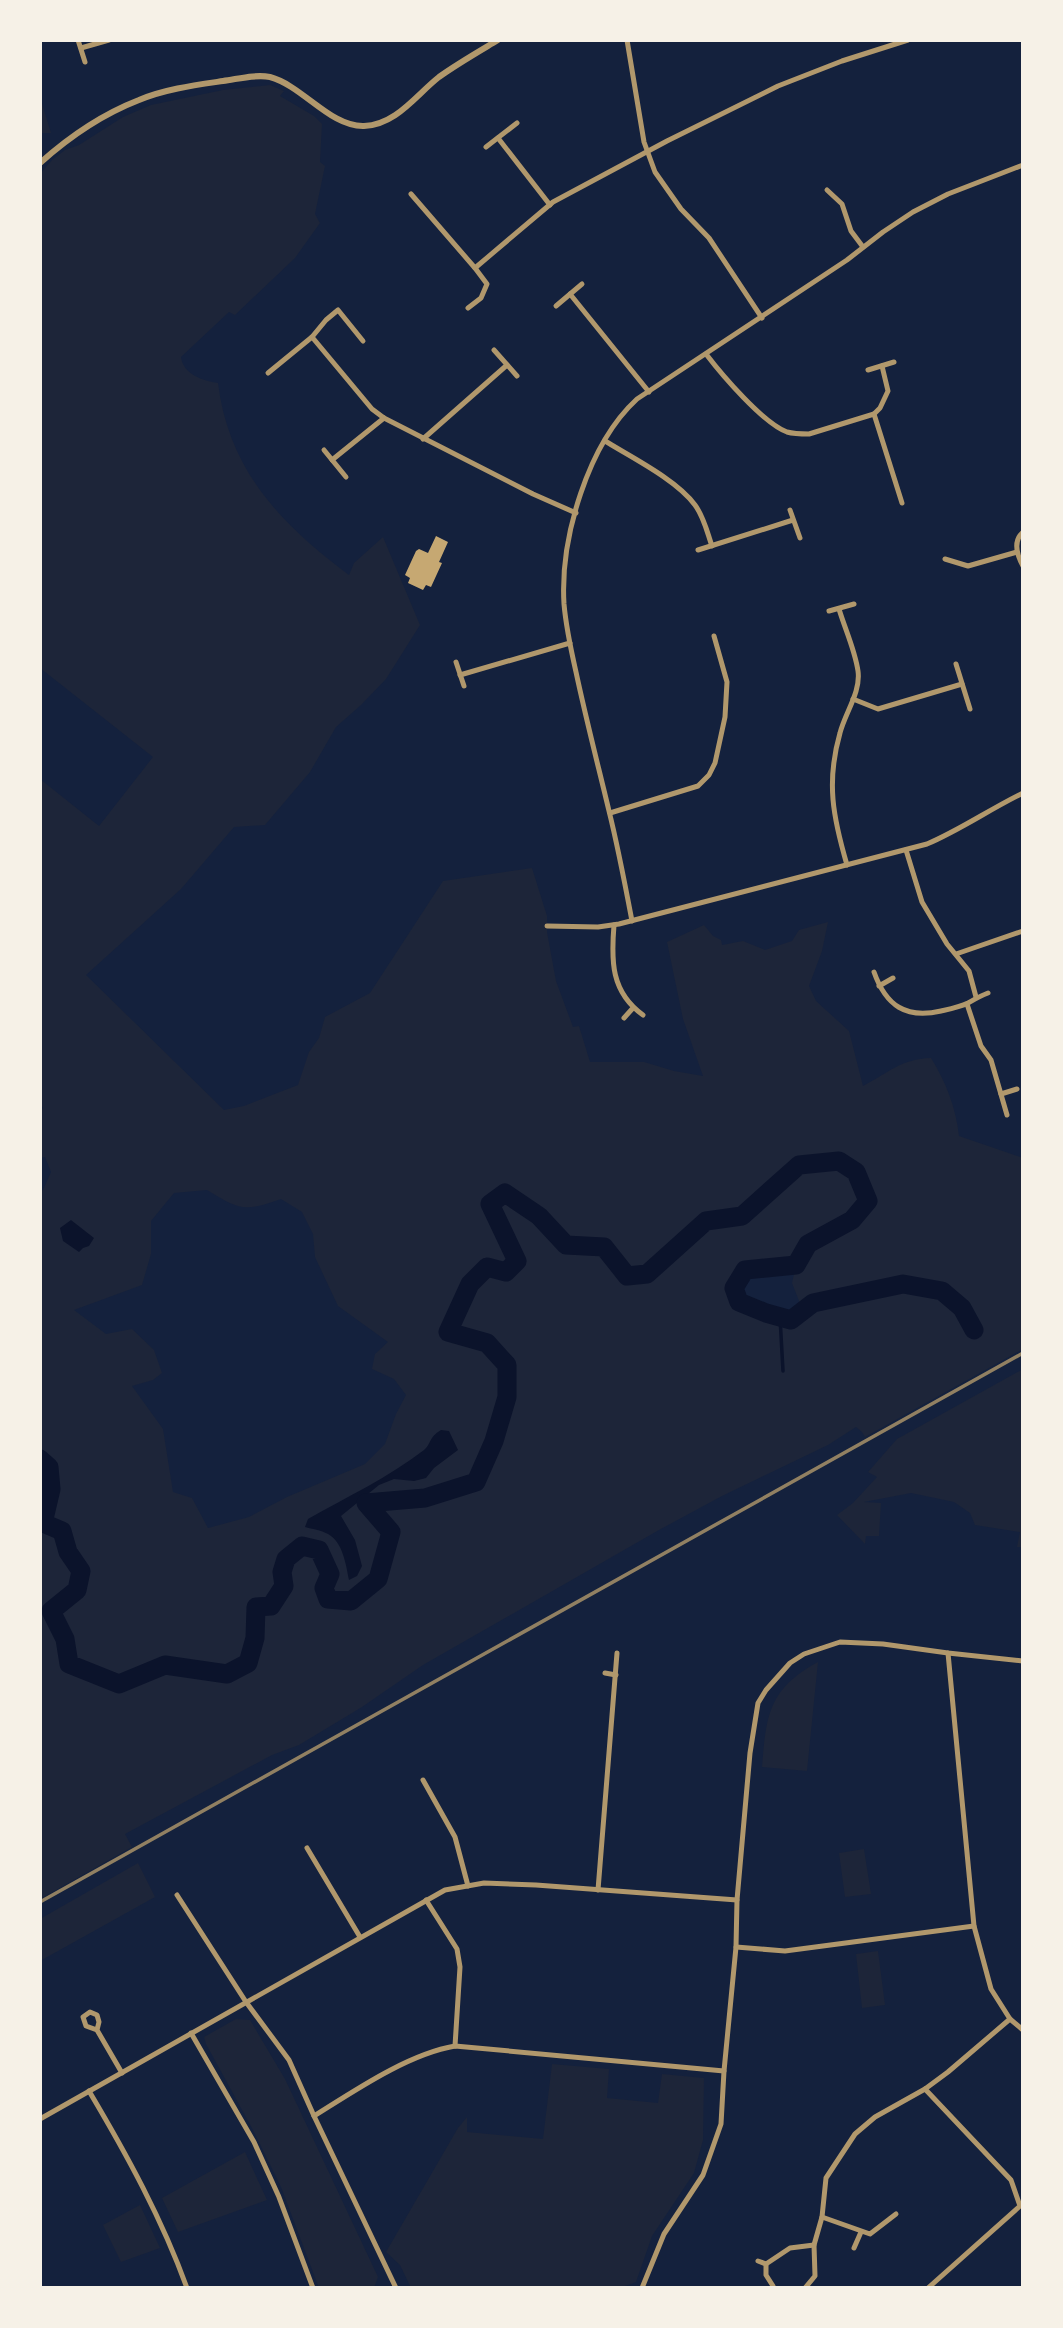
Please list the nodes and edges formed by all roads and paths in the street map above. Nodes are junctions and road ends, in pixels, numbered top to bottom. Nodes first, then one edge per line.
1 (78, 40) edge
2 (108, 40) edge
3 (498, 40) edge
4 (627, 40) edge
5 (908, 40) edge
6 (81, 48) junction
7 (85, 62) dead end
8 (517, 123) dead end
9 (498, 138) junction
10 (486, 147) dead end
11 (648, 152) junction
12 (40, 163) edge
13 (1023, 164) edge
14 (827, 190) dead end
15 (411, 194) dead end
16 (550, 205) junction
17 (863, 247) junction
18 (475, 268) junction
19 (582, 284) dead end
20 (570, 294) junction
21 (556, 306) dead end
22 (468, 308) dead end
23 (762, 318) junction
24 (312, 337) junction
25 (363, 341) dead end
26 (494, 350) dead end
27 (706, 354) junction
28 (894, 362) dead end
29 (507, 365) junction
30 (882, 366) junction
31 (868, 370) dead end
32 (268, 373) dead end
33 (517, 376) dead end
34 (649, 392) junction
35 (874, 414) junction
36 (384, 418) junction
37 (423, 439) junction
38 (605, 441) junction
39 (324, 450) dead end
40 (332, 460) junction
41 (346, 477) dead end
42 (902, 503) dead end
43 (790, 510) dead end
44 (576, 513) junction
45 (793, 520) junction
46 (1023, 532) edge
47 (800, 538) dead end
48 (712, 546) junction
49 (698, 550) dead end
50 (1017, 552) junction
51 (945, 559) dead end
52 (1023, 566) edge
53 (854, 604) dead end
54 (839, 608) junction
55 (829, 611) dead end
56 (714, 636) dead end
57 (570, 643) junction
58 (456, 662) dead end
59 (956, 664) dead end
60 (460, 675) junction
61 (962, 684) junction
62 (464, 686) dead end
63 (853, 699) junction
64 (970, 709) dead end
65 (1023, 793) edge
66 (610, 813) junction
67 (906, 850) junction
68 (847, 865) junction
69 (632, 920) junction
70 (614, 925) junction
71 (547, 926) dead end
72 (1023, 931) edge
73 (956, 954) junction
74 (874, 972) dead end
75 (893, 978) dead end
76 (879, 986) junction
77 (988, 993) dead end
78 (976, 998) junction
79 (967, 1004) junction
80 (633, 1008) junction
81 (643, 1015) dead end
82 (624, 1018) dead end
83 (1017, 1089) dead end
84 (1001, 1094) junction
85 (1007, 1115) dead end
86 (617, 1653) dead end
87 (948, 1653) junction
88 (1023, 1661) edge
89 (605, 1674) dead end
90 (616, 1675) junction
91 (423, 1780) dead end
92 (307, 1848) dead end
93 (467, 1886) junction
94 (598, 1890) junction
95 (177, 1895) dead end
96 (426, 1900) junction
97 (737, 1900) junction
98 (974, 1926) junction
99 (360, 1937) junction
100 (736, 1947) junction
101 (246, 2002) junction
102 (1010, 2019) junction
103 (97, 2030) dead end
104 (1023, 2031) edge
105 (191, 2033) junction
106 (455, 2046) junction
107 (724, 2071) junction
108 (122, 2073) junction
109 (925, 2089) junction
110 (89, 2091) junction
111 (314, 2116) junction
112 (40, 2119) edge
113 (896, 2214) dead end
114 (822, 2217) junction
115 (861, 2232) junction
116 (814, 2245) junction
117 (854, 2248) dead end
118 (758, 2261) dead end
119 (766, 2264) junction
120 (774, 2286) edge
121 (394, 2287) edge
122 (187, 2288) edge
123 (313, 2288) edge
124 (642, 2288) edge
125 (805, 2288) edge
126 (928, 2288) edge

1 - 6 street
2 - 6 street
3 - 12 street
4 - 11 street
5 - 11 street
6 - 7 street
8 - 9 street
9 - 10 street
9 - 16 street
11 - 16 street
11 - 23 street
13 - 17 street
14 - 17 street
15 - 18 street
16 - 18 street
17 - 23 street
18 - 22 street
19 - 20 street
20 - 21 street
20 - 34 street
23 - 27 street
24 - 25 street
24 - 32 street
24 - 36 street
26 - 29 street
27 - 34 street
27 - 35 street
28 - 30 street
29 - 33 street
29 - 37 street
30 - 31 street
30 - 35 street
34 - 38 street
35 - 42 street
36 - 37 street
36 - 40 street
37 - 44 street
38 - 44 street
38 - 48 street
39 - 40 street
40 - 41 street
43 - 45 street
44 - 57 street
45 - 47 street
45 - 48 street
46 - 50 street
48 - 49 street
50 - 51 street
50 - 52 street
53 - 54 street
54 - 55 street
54 - 63 street
56 - 66 street
57 - 60 street
57 - 66 street
58 - 60 street
59 - 61 street
60 - 62 street
61 - 63 street
61 - 64 street
63 - 68 street
65 - 67 street
66 - 69 street
67 - 68 street
67 - 73 street
68 - 69 street
69 - 70 street
70 - 71 street
70 - 80 street
72 - 73 street
73 - 78 street
74 - 76 street
75 - 76 street
76 - 79 street
77 - 78 street
78 - 79 street
79 - 84 street
80 - 81 street
80 - 82 street
83 - 84 street
84 - 85 street
86 - 90 street
87 - 88 street
87 - 97 street
87 - 98 street
89 - 90 street
90 - 94 street
91 - 93 street
92 - 99 street
93 - 94 street
93 - 96 street
94 - 97 street
95 - 101 street
96 - 99 street
96 - 106 street
97 - 100 street
98 - 100 street
98 - 102 street
99 - 101 street
100 - 107 street
101 - 105 street
101 - 111 street
102 - 104 street
102 - 109 street
103 - 108 street
105 - 108 street
105 - 123 street
106 - 107 street
106 - 111 street
107 - 124 street
108 - 110 street
109 - 114 street
109 - 126 street
110 - 112 street
110 - 122 street
111 - 121 street
113 - 115 street
114 - 115 street
114 - 116 street
115 - 117 street
116 - 119 street
116 - 125 street
118 - 119 street
119 - 120 street

